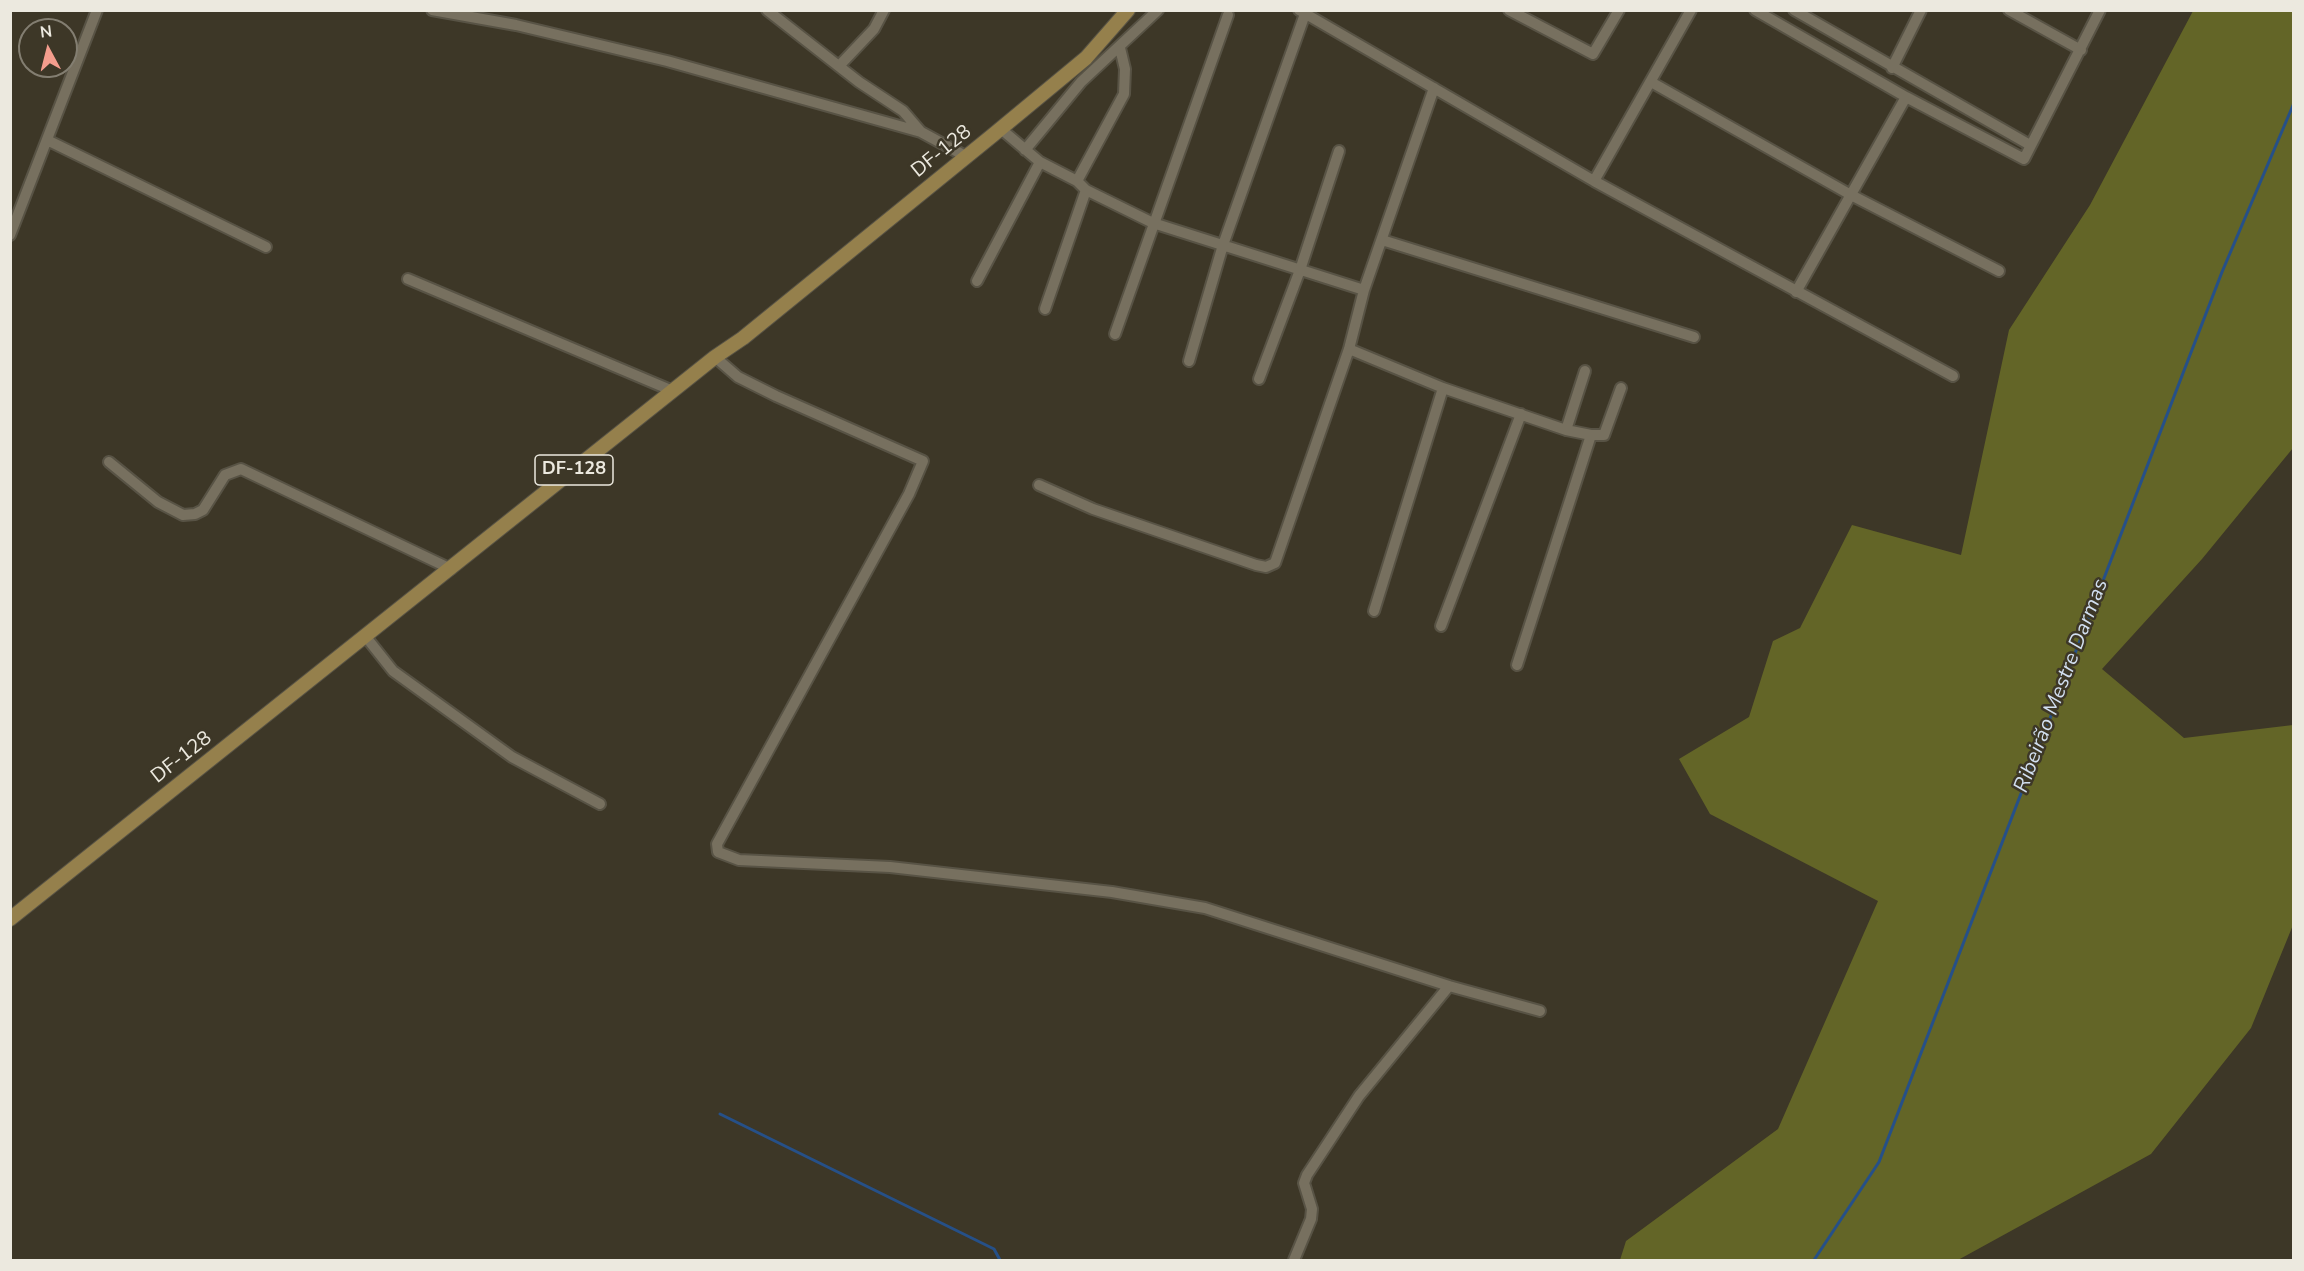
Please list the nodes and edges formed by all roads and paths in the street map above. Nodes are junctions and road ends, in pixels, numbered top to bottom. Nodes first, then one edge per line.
1 (96, 10) edge
2 (432, 10) edge
3 (767, 10) edge
4 (884, 10) edge
5 (1128, 10) edge
6 (1158, 10) edge
7 (1509, 10) edge
8 (1619, 10) edge
9 (1691, 10) edge
10 (1755, 10) edge
11 (1794, 10) edge
12 (1921, 10) edge
13 (2009, 10) edge
14 (2100, 10) edge
15 (1302, 12) edge
16 (1228, 15) dead end
17 (1120, 48) junction
18 (2080, 50) junction
19 (839, 66) junction
20 (1892, 68) junction
21 (1651, 82) junction
22 (1434, 88) junction
23 (1906, 97) junction
24 (1001, 129) junction
25 (921, 132) junction
26 (47, 140) junction
27 (2030, 145) junction
28 (1025, 150) junction
29 (1339, 151) dead end
30 (967, 157) junction
31 (1040, 162) junction
32 (1077, 181) junction
33 (1594, 181) junction
34 (1086, 190) junction
35 (1851, 195) junction
36 (1153, 223) junction
37 (10, 235) edge
38 (1382, 240) junction
39 (1223, 245) junction
40 (266, 247) dead end
41 (1300, 270) junction
42 (1999, 271) dead end
43 (408, 279) dead end
44 (977, 281) dead end
45 (1364, 290) junction
46 (1796, 292) junction
47 (1045, 309) dead end
48 (1115, 334) dead end
49 (1694, 337) dead end
50 (1349, 349) junction
51 (715, 357) junction
52 (1189, 361) dead end
53 (1585, 370) dead end
54 (1953, 376) dead end
55 (1259, 379) dead end
56 (1443, 388) junction
57 (1621, 388) dead end
58 (673, 391) junction
59 (1521, 414) junction
60 (1566, 430) junction
61 (1591, 435) junction
62 (109, 462) dead end
63 (1039, 485) dead end
64 (451, 569) junction
65 (1374, 611) dead end
66 (1441, 626) dead end
67 (366, 637) junction
68 (1516, 665) dead end
69 (600, 804) dead end
70 (10, 919) edge
71 (1449, 986) junction
72 (1540, 1011) dead end
73 (1293, 1260) edge

1 - 26 street
2 - 25 street
3 - 19 street
4 - 19 street
5 - 24 main road, DF-128 / DF-128
6 - 17 street
7 - 8 street
9 - 21 street
10 - 23 street
11 - 20 street
12 - 20 street
13 - 18 street
14 - 18 street
15 - 22 street
15 - 39 street
16 - 36 street
17 - 28 street
17 - 32 street
18 - 27 street
19 - 25 street
20 - 27 street
21 - 33 street
21 - 35 street
22 - 33 street
22 - 38 street
23 - 27 street
23 - 35 street
24 - 28 street
24 - 30 main road, DF-128 / DF-128
25 - 30 street
26 - 37 street
26 - 40 street
28 - 31 street
29 - 41 street
30 - 51 main road, DF-128 / DF-128
31 - 32 street
31 - 44 street
32 - 34 street
33 - 46 street
34 - 36 street
34 - 47 street
35 - 42 street
35 - 46 street
36 - 39 street
36 - 48 street
38 - 45 street
38 - 49 street
39 - 41 street
39 - 52 street
41 - 45 street
41 - 55 street
43 - 58 street
45 - 50 street
46 - 54 street
50 - 56 street
50 - 63 street
51 - 58 main road, DF-128 / DF-128
51 - 71 street
53 - 60 street
56 - 59 street
56 - 65 street
57 - 61 street
58 - 64 main road, DF-128 / DF-128
59 - 60 street
59 - 66 street
60 - 61 street
61 - 68 street
62 - 64 street
64 - 67 main road, DF-128 / DF-128
67 - 69 street
67 - 70 main road, DF-128 / DF-128
71 - 72 street
71 - 73 street

